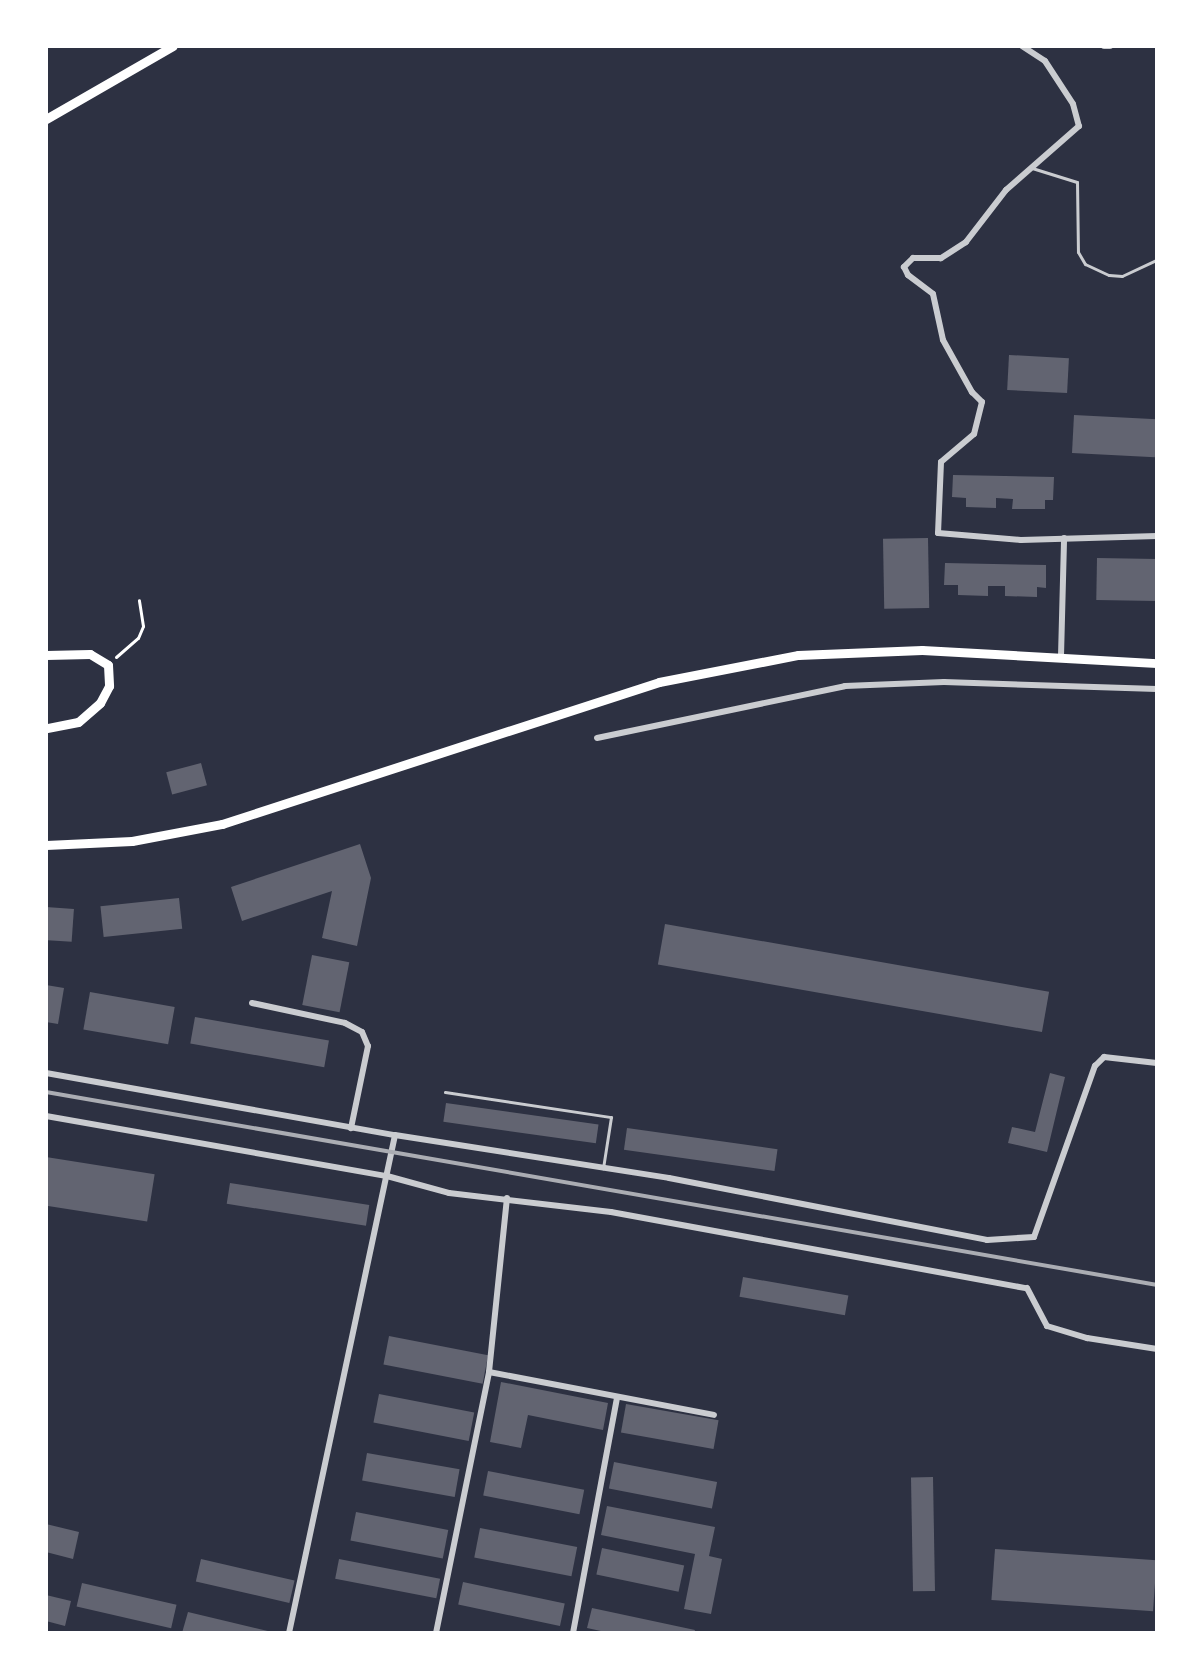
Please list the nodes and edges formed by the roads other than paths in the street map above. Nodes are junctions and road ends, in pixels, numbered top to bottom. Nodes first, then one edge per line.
1 (173, 46) edge
2 (1022, 46) edge
3 (46, 119) edge
4 (1032, 168) junction
5 (1157, 260) edge
6 (1157, 536) edge
7 (1064, 538) junction
8 (46, 655) edge
9 (1061, 656) junction
10 (1157, 663) edge
11 (1157, 689) edge
12 (46, 728) edge
13 (597, 738) dead end
14 (46, 845) edge
15 (252, 1003) dead end
16 (1157, 1063) edge
17 (46, 1073) edge
18 (445, 1092) dead end
19 (46, 1116) edge
20 (351, 1128) junction
21 (395, 1135) junction
22 (603, 1168) junction
23 (387, 1176) junction
24 (507, 1198) junction
25 (1157, 1349) edge
26 (489, 1372) junction
27 (617, 1398) junction
28 (714, 1415) dead end
29 (289, 1633) edge
30 (436, 1633) edge
31 (573, 1633) edge

1 - 3 main road
2 - 4 street
4 - 5 lane
4 - 7 street
6 - 7 street
7 - 9 street
8 - 12 main road
9 - 10 main road
9 - 14 main road
11 - 13 street
15 - 20 street
16 - 22 street
17 - 20 street
18 - 22 lane
19 - 23 street
20 - 21 street
21 - 22 street
21 - 23 street
23 - 24 street
23 - 29 street
24 - 25 street
24 - 26 street
26 - 27 street
26 - 30 street
27 - 28 street
27 - 31 street

